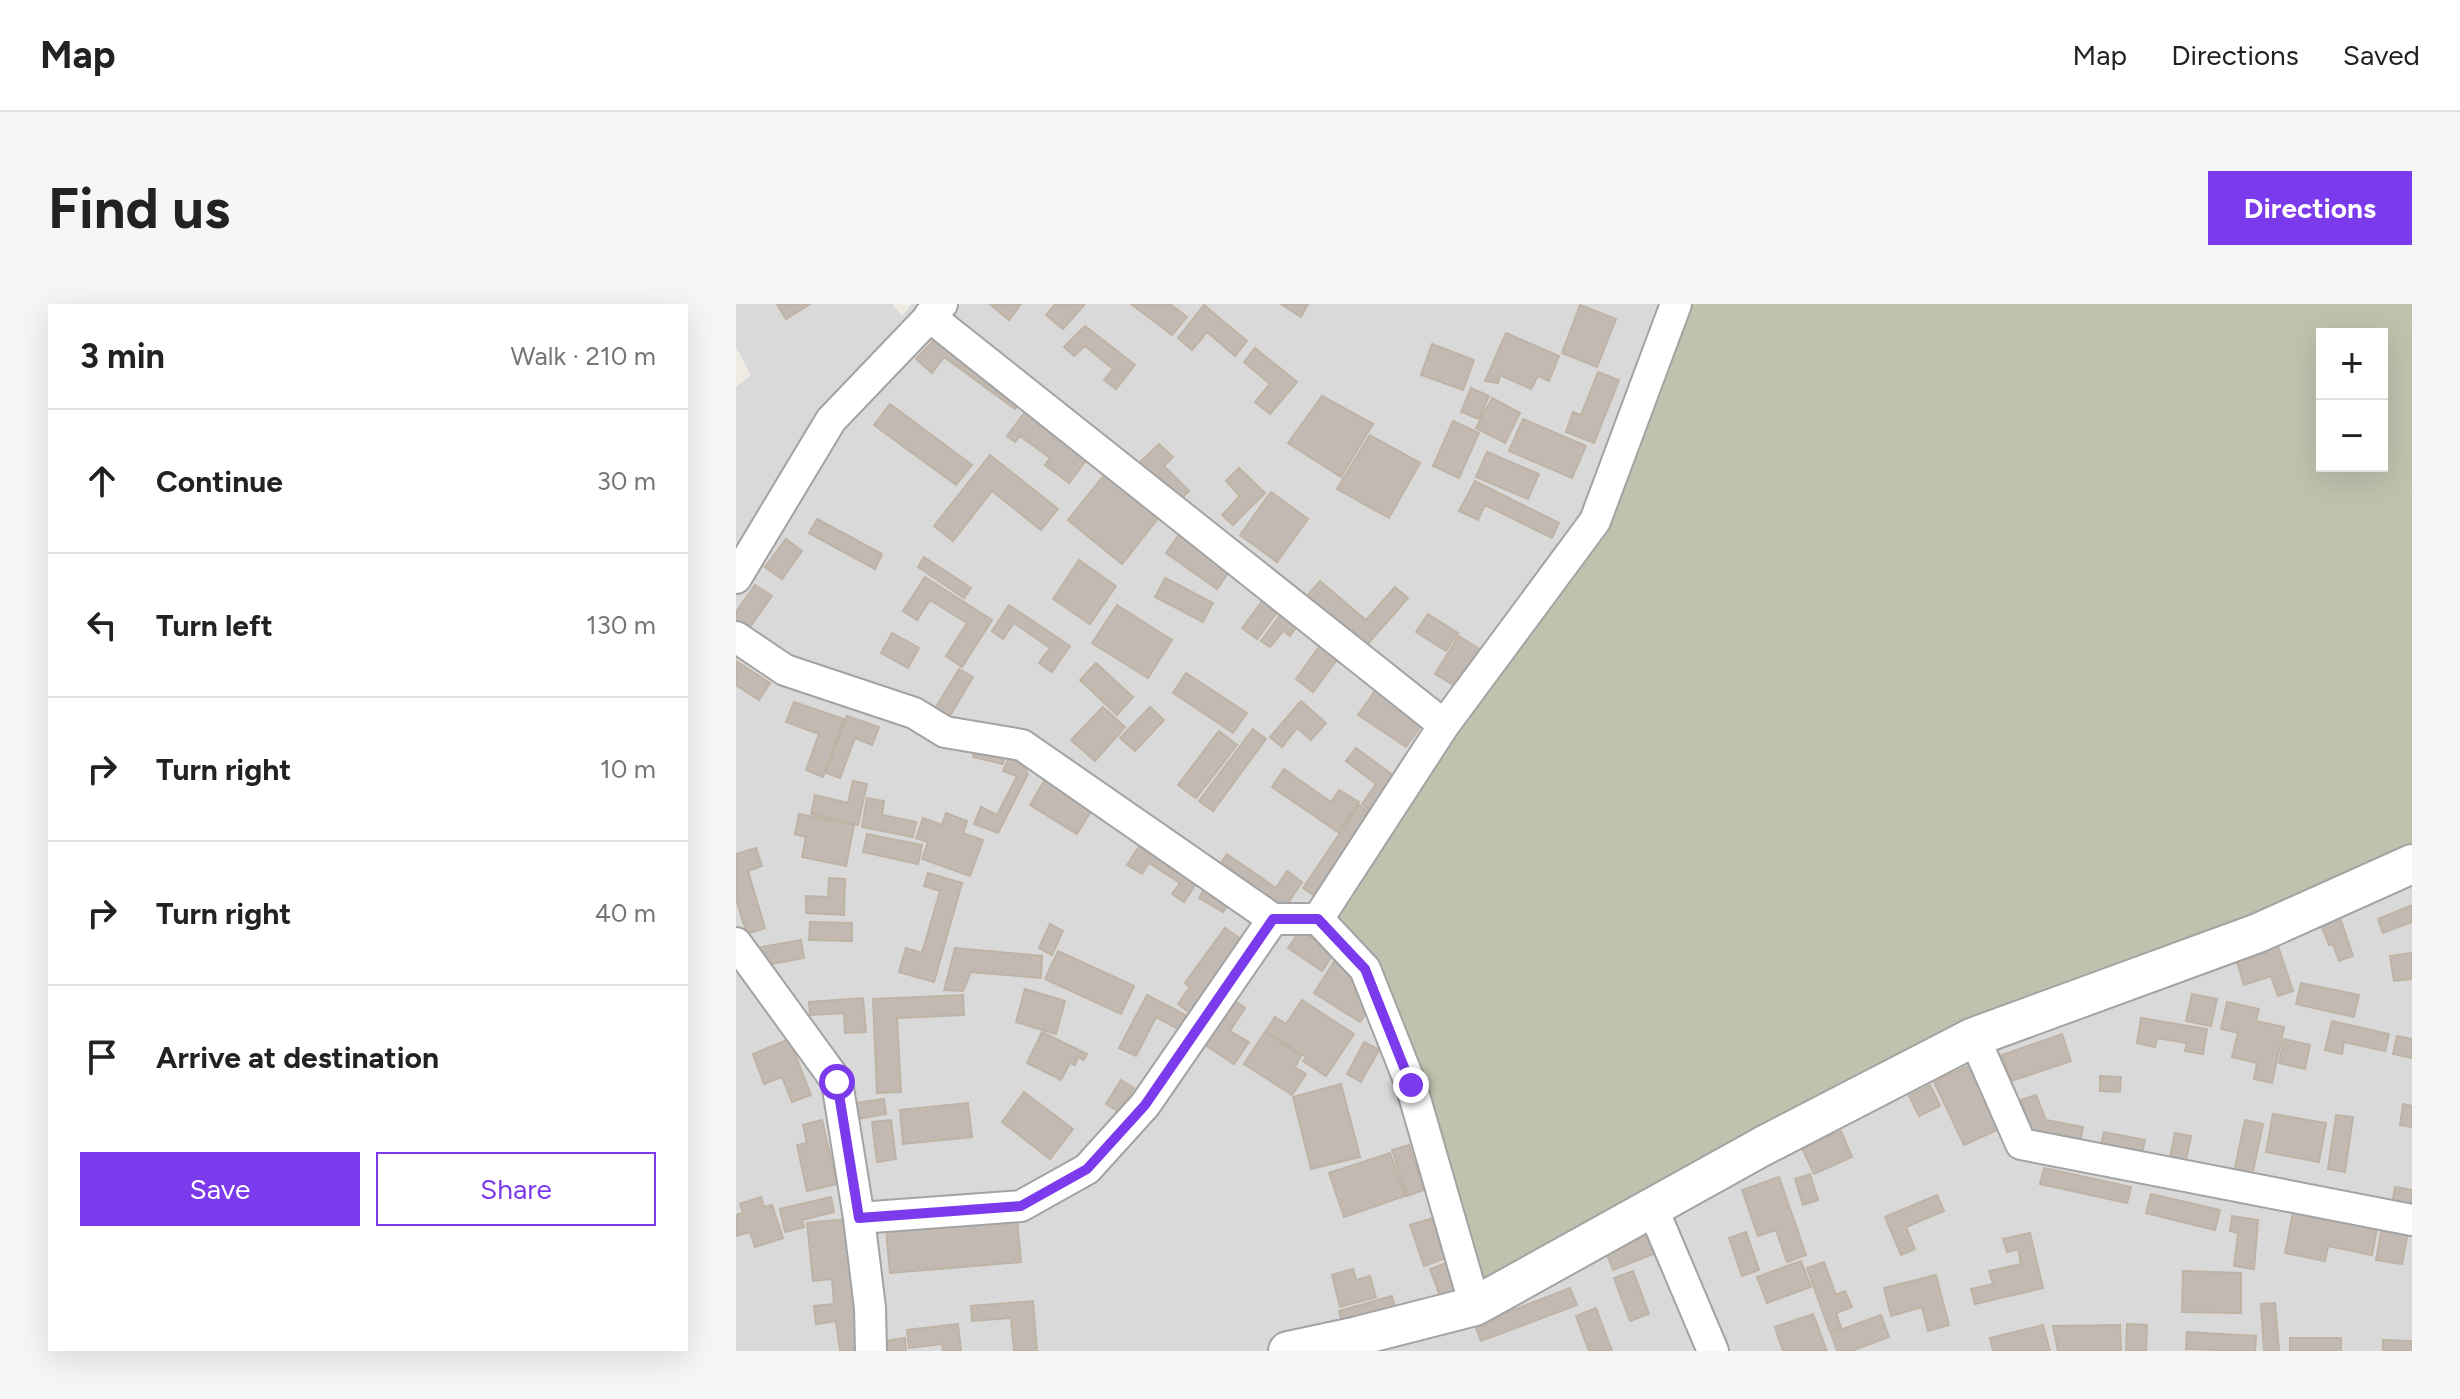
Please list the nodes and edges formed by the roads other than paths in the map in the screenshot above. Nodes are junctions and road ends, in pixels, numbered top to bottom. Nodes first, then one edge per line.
1 (1676, 304) edge
2 (936, 310) edge
3 (736, 578) edge
4 (736, 637) edge
5 (1444, 725) junction
6 (2412, 864) edge
7 (1273, 919) junction
8 (1318, 919) junction
9 (736, 943) edge
10 (1974, 1037) junction
11 (1652, 1207) junction
12 (859, 1218) junction
13 (2412, 1220) edge
14 (1475, 1306) junction
15 (1363, 1344) edge
16 (871, 1351) edge
17 (1288, 1351) edge
18 (1713, 1351) edge

1 - 5 street
2 - 3 street
2 - 5 street
4 - 7 street
5 - 8 street
6 - 10 street
7 - 8 street
7 - 12 street
8 - 14 street
9 - 12 street
10 - 11 street
10 - 13 street
11 - 14 street
11 - 18 street
12 - 16 street
14 - 15 street
15 - 17 street

